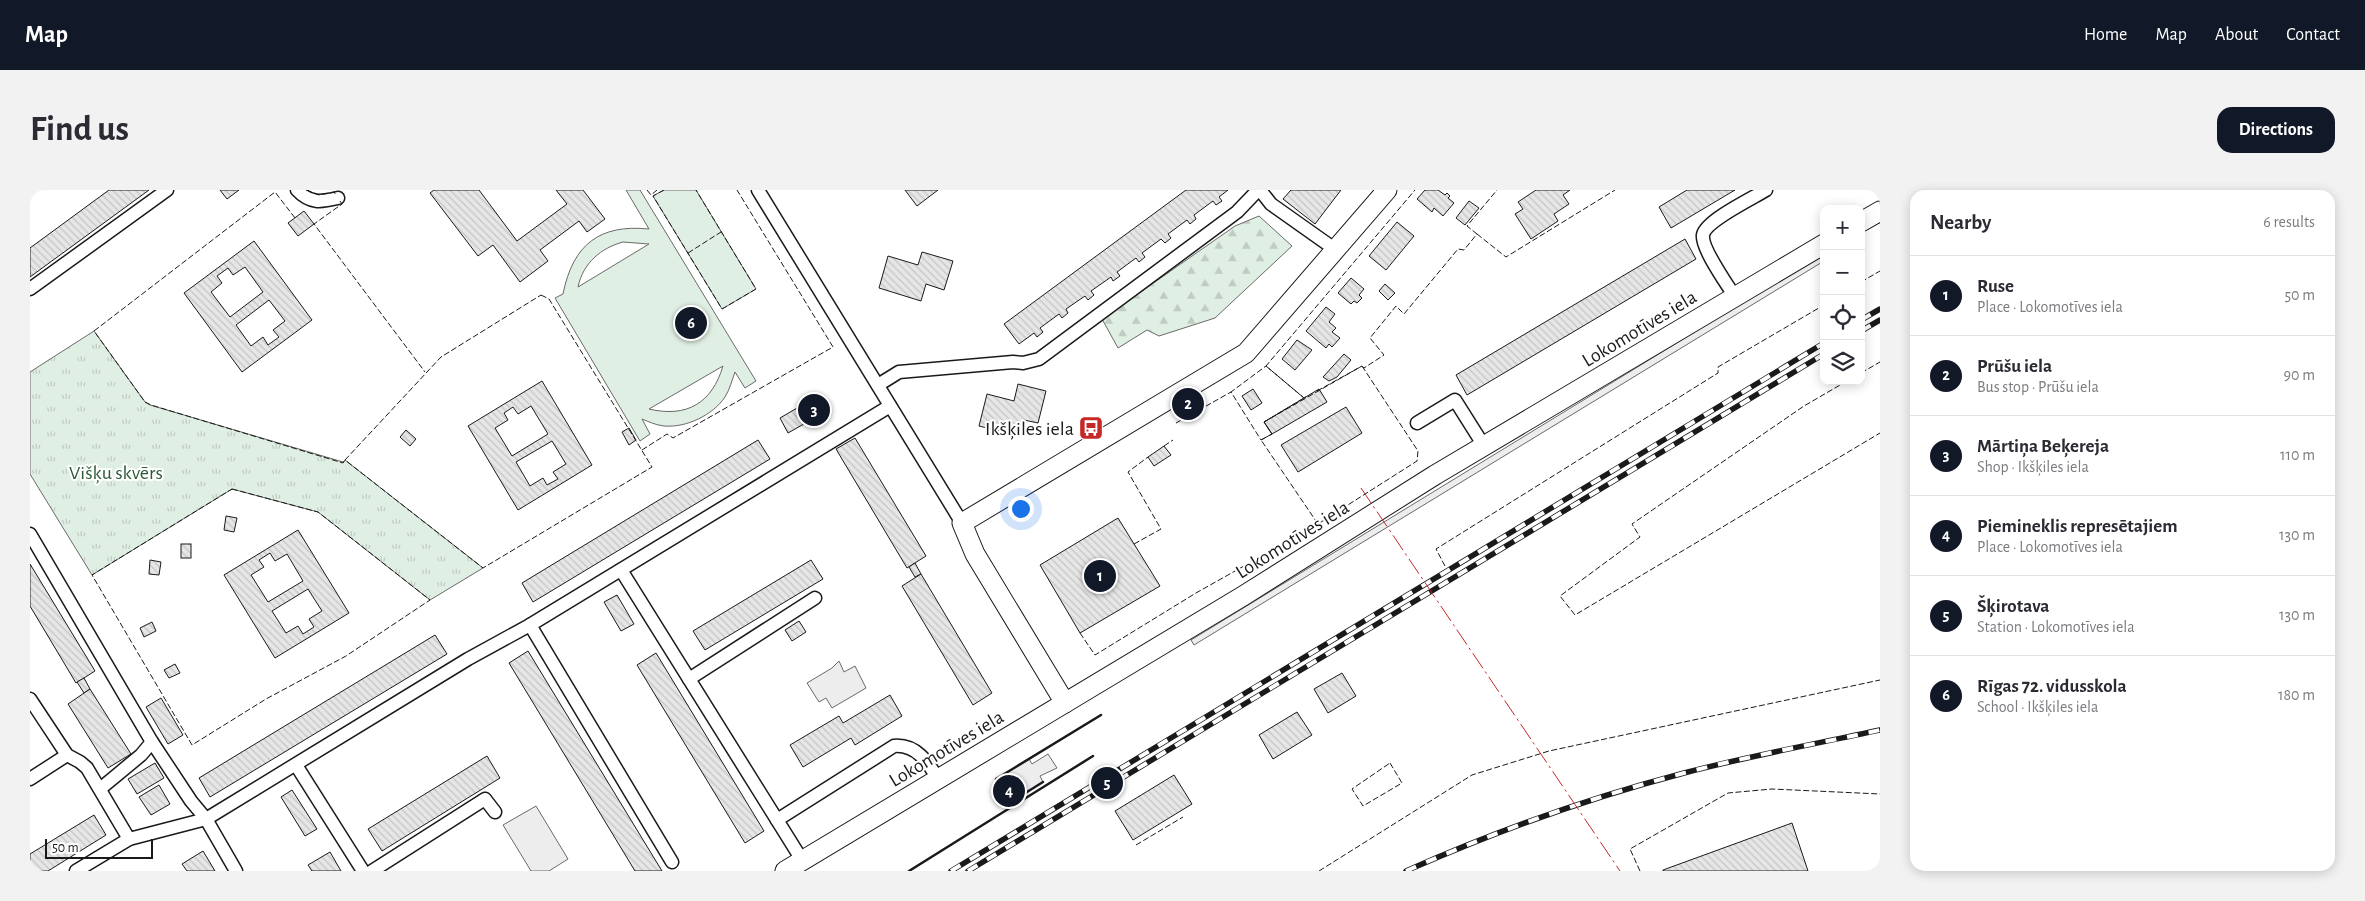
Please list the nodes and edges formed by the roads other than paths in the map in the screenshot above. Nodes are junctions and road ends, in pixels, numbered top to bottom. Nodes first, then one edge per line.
1 (167, 190) edge
2 (297, 190) edge
3 (758, 190) edge
4 (1259, 190) edge
5 (1386, 190) edge
6 (1766, 190) edge
7 (338, 198) dead end
8 (1880, 210) edge
9 (1865, 219) edge
10 (1820, 246) edge
11 (1336, 250) junction
12 (30, 290) edge
13 (1735, 297) junction
14 (878, 385) junction
15 (890, 406) junction
16 (1417, 423) dead end
17 (1484, 446) junction
18 (962, 523) junction
19 (30, 534) edge
20 (621, 570) junction
21 (815, 598) dead end
22 (530, 625) junction
23 (689, 679) junction
24 (30, 699) edge
25 (1064, 703) junction
26 (152, 742) junction
27 (67, 755) junction
28 (296, 765) junction
29 (30, 779) edge
30 (938, 779) junction
31 (100, 789) junction
32 (495, 812) dead end
33 (206, 819) junction
34 (777, 820) junction
35 (129, 840) junction
36 (673, 856) dead end
37 (802, 860) junction
38 (76, 871) edge
39 (236, 871) edge
40 (363, 871) edge
41 (372, 871) edge
42 (785, 871) edge

1 - 12 street
2 - 7 street
3 - 14 street
4 - 11 street
4 - 14 street
5 - 11 street
6 - 13 street
8 - 9 street
10 - 13 street, Lokomotīves iela
11 - 18 street
13 - 17 street, Lokomotīves iela
14 - 15 street
15 - 18 street
15 - 20 street
16 - 17 street
17 - 25 street, Lokomotīves iela
18 - 25 street
19 - 26 street
20 - 22 street
20 - 23 street
21 - 23 street
22 - 28 street
22 - 36 street
23 - 34 street
24 - 27 street
25 - 30 street, Lokomotīves iela
26 - 31 street
26 - 33 street
27 - 29 street
27 - 31 street
28 - 33 street
28 - 40 street
30 - 34 street
30 - 37 street, Lokomotīves iela
31 - 35 street
32 - 41 street
33 - 35 street
33 - 39 street
34 - 37 street
35 - 38 street
37 - 42 street, Lokomotīves iela

